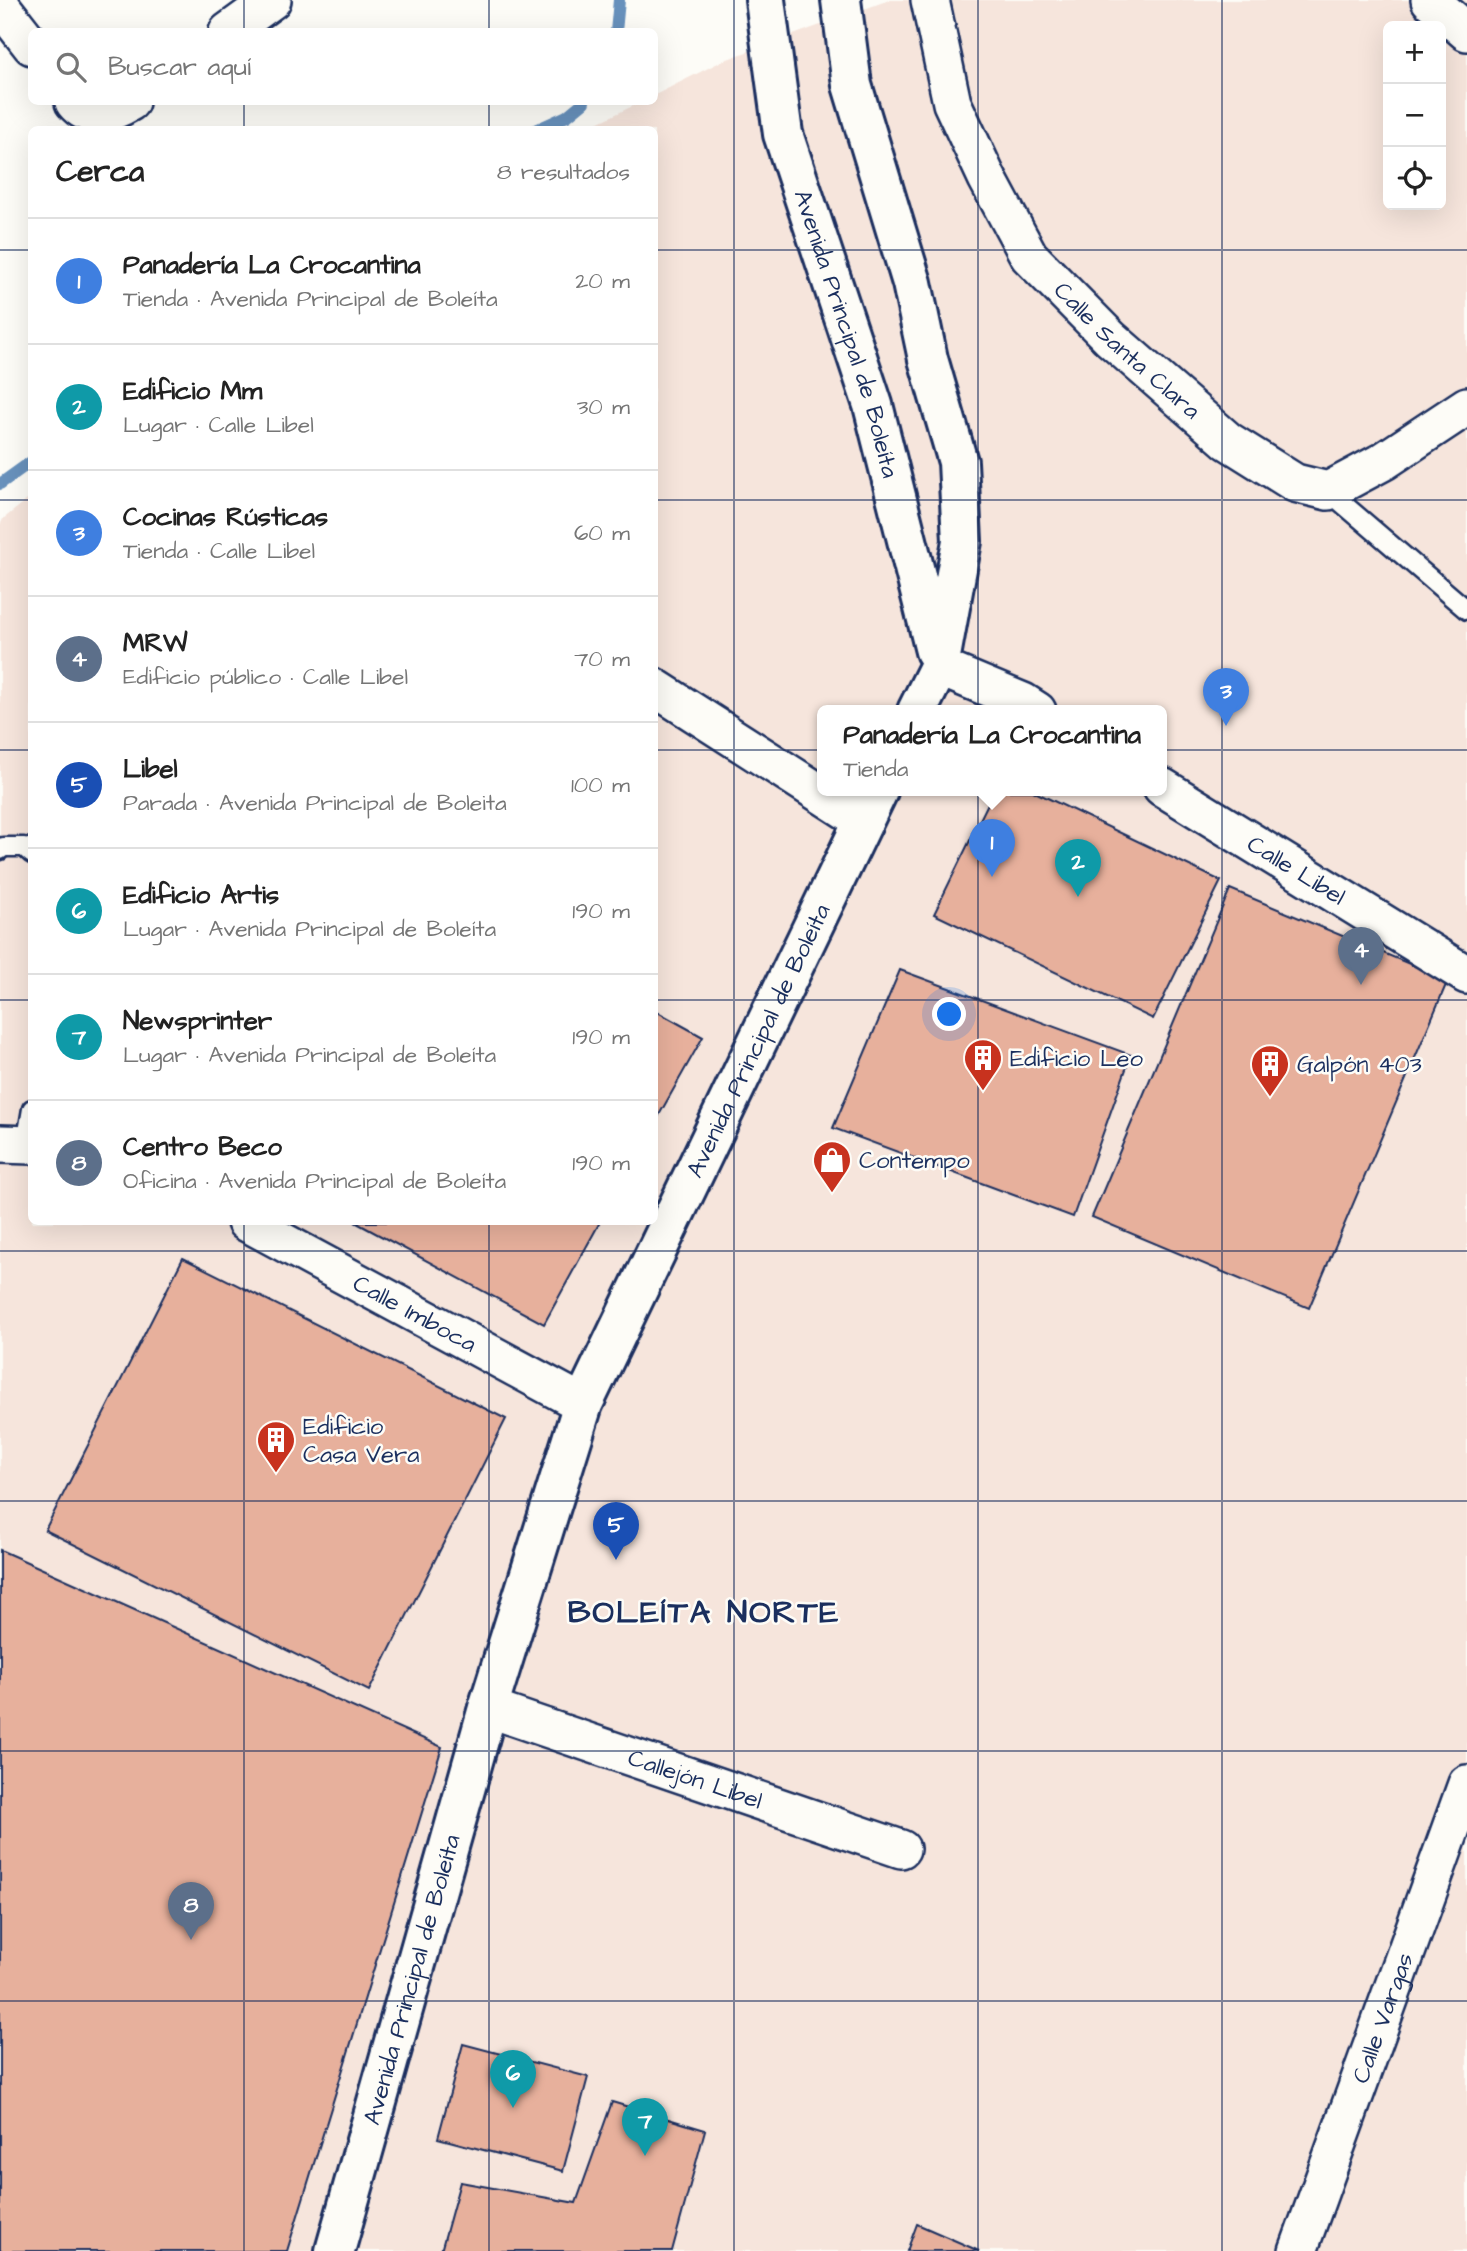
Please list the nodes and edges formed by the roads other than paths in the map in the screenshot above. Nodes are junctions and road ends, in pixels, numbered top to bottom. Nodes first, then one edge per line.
1 (272, 0) edge
2 (765, 0) edge
3 (841, 0) edge
4 (930, 0) edge
5 (1430, 0) edge
6 (0, 5) edge
7 (234, 28) edge
8 (1467, 32) edge
9 (28, 41) edge
10 (76, 105) edge
11 (124, 105) edge
12 (1467, 406) edge
13 (1328, 491) junction
14 (1467, 610) edge
15 (939, 667) junction
16 (658, 689) edge
17 (920, 705) edge
18 (1028, 705) edge
19 (817, 777) edge
20 (1167, 790) edge
21 (852, 796) edge
22 (870, 806) edge
23 (0, 850) edge
24 (28, 850) edge
25 (1467, 975) edge
26 (252, 1225) edge
27 (583, 1404) junction
28 (488, 1708) junction
29 (1467, 1784) edge
30 (901, 1849) dead end
31 (335, 2251) edge
32 (1298, 2251) edge

1 - 7 street
2 - 15 street, Avenida Principal de Boleíta
3 - 15 street
4 - 13 street, Calle Santa Clara
5 - 8 street
6 - 9 street
10 - 11 street
12 - 13 street
13 - 14 lane
15 - 17 street
15 - 18 street
16 - 19 street
20 - 25 street, Calle Libel
21 - 22 street
22 - 27 street, Avenida Principal de Boleíta
23 - 24 lane
26 - 27 street, Calle Imboca
27 - 28 street, Avenida Principal de Boleíta
28 - 30 street, Callejón Libel
28 - 31 street, Avenida Principal de Boleíta
29 - 32 street, Calle Vargas

